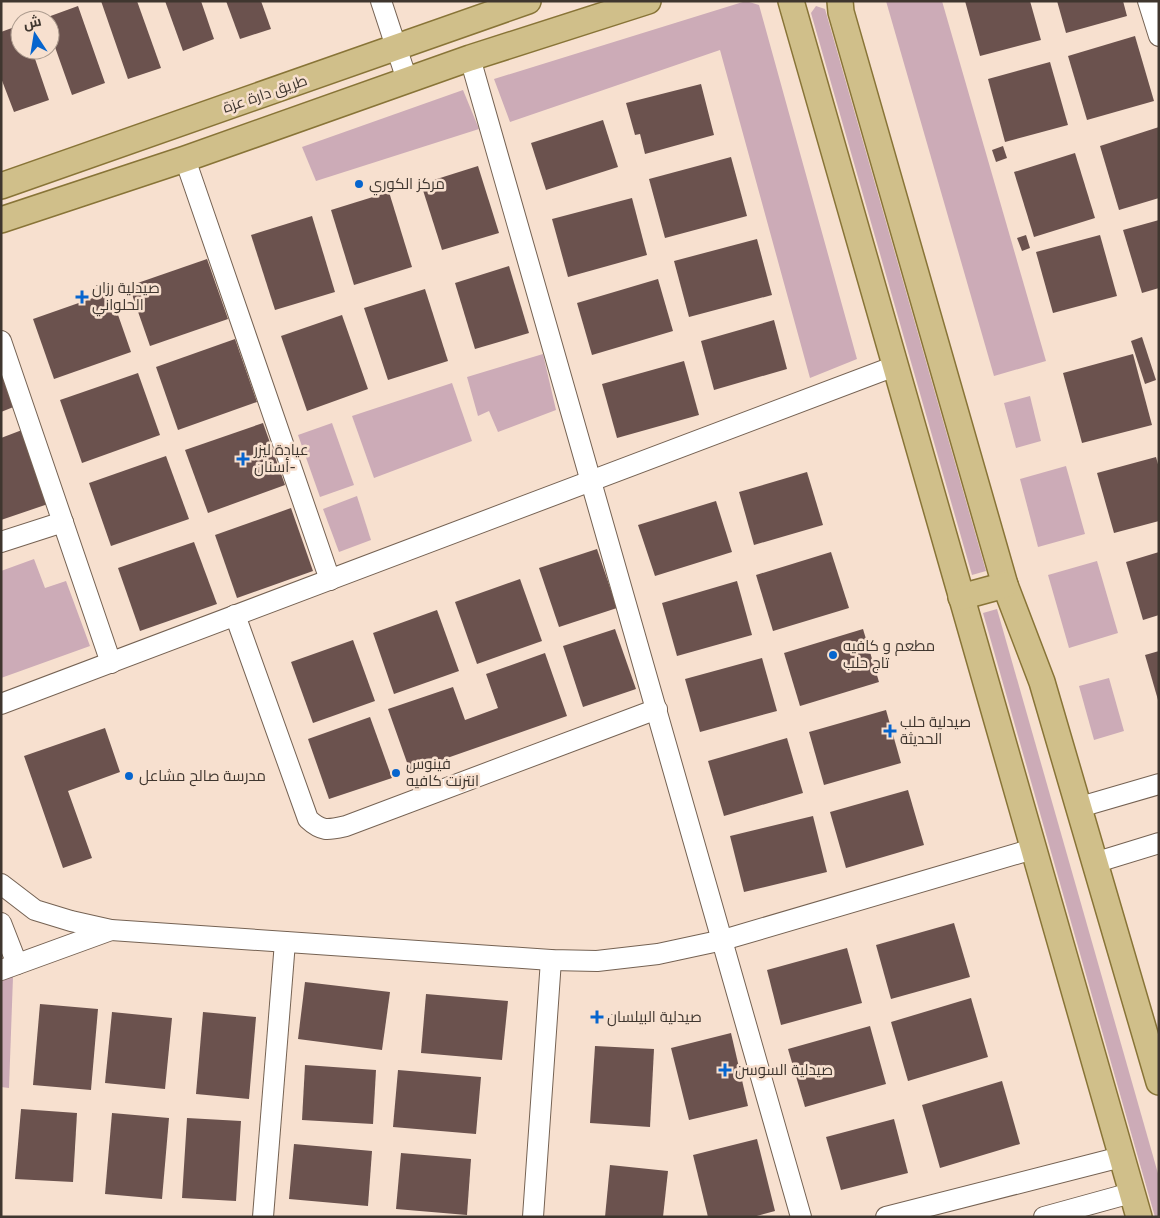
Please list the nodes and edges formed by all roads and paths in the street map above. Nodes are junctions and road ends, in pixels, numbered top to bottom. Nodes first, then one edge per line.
1 (381, 1) edge
2 (528, 1) edge
3 (648, 1) edge
4 (791, 1) edge
5 (840, 1) edge
6 (1148, 1) edge
7 (1159, 36) edge
8 (395, 48) junction
9 (470, 58) junction
10 (407, 80) junction
11 (185, 159) junction
12 (1, 186) edge
13 (1, 220) edge
14 (1, 341) edge
15 (895, 366) junction
16 (590, 481) junction
17 (63, 522) junction
18 (1, 542) edge
19 (330, 580) junction
20 (1005, 585) junction
21 (961, 597) junction
22 (235, 615) junction
23 (111, 662) junction
24 (1, 704) edge
25 (657, 709) junction
26 (1159, 784) edge
27 (1080, 807) junction
28 (1159, 843) edge
29 (1033, 849) junction
30 (1094, 862) junction
31 (1, 884) edge
32 (1, 923) edge
33 (112, 930) junction
34 (723, 940) junction
35 (285, 942) junction
36 (551, 960) junction
37 (9, 967) edge
38 (1159, 1082) edge
39 (1121, 1157) junction
40 (1132, 1193) junction
41 (263, 1217) edge
42 (533, 1217) edge
43 (801, 1217) edge
44 (886, 1217) edge
45 (1044, 1217) edge
46 (1138, 1217) edge

1 - 8 street
2 - 8 main road, طريق دارة عزة
3 - 9 main road
4 - 15 main road
5 - 20 main road
6 - 7 street
8 - 10 street
8 - 12 main road, طريق دارة عزة
9 - 10 main road
9 - 16 street
10 - 11 main road
11 - 13 main road
11 - 19 street
14 - 17 street
15 - 16 street
15 - 21 main road
16 - 19 street
16 - 25 street
17 - 18 street
17 - 23 street
19 - 22 street
20 - 21 main road
20 - 27 main road
21 - 29 main road
22 - 23 street
22 - 25 street
23 - 24 street
25 - 34 street
26 - 27 street
27 - 30 main road
28 - 30 street
29 - 34 street
29 - 39 main road
30 - 38 main road
31 - 33 street
32 - 37 street
33 - 35 street
33 - 37 street
34 - 36 street
34 - 43 street
35 - 36 street
35 - 41 street
36 - 42 street
39 - 40 main road
39 - 44 street
40 - 45 street
40 - 46 main road

